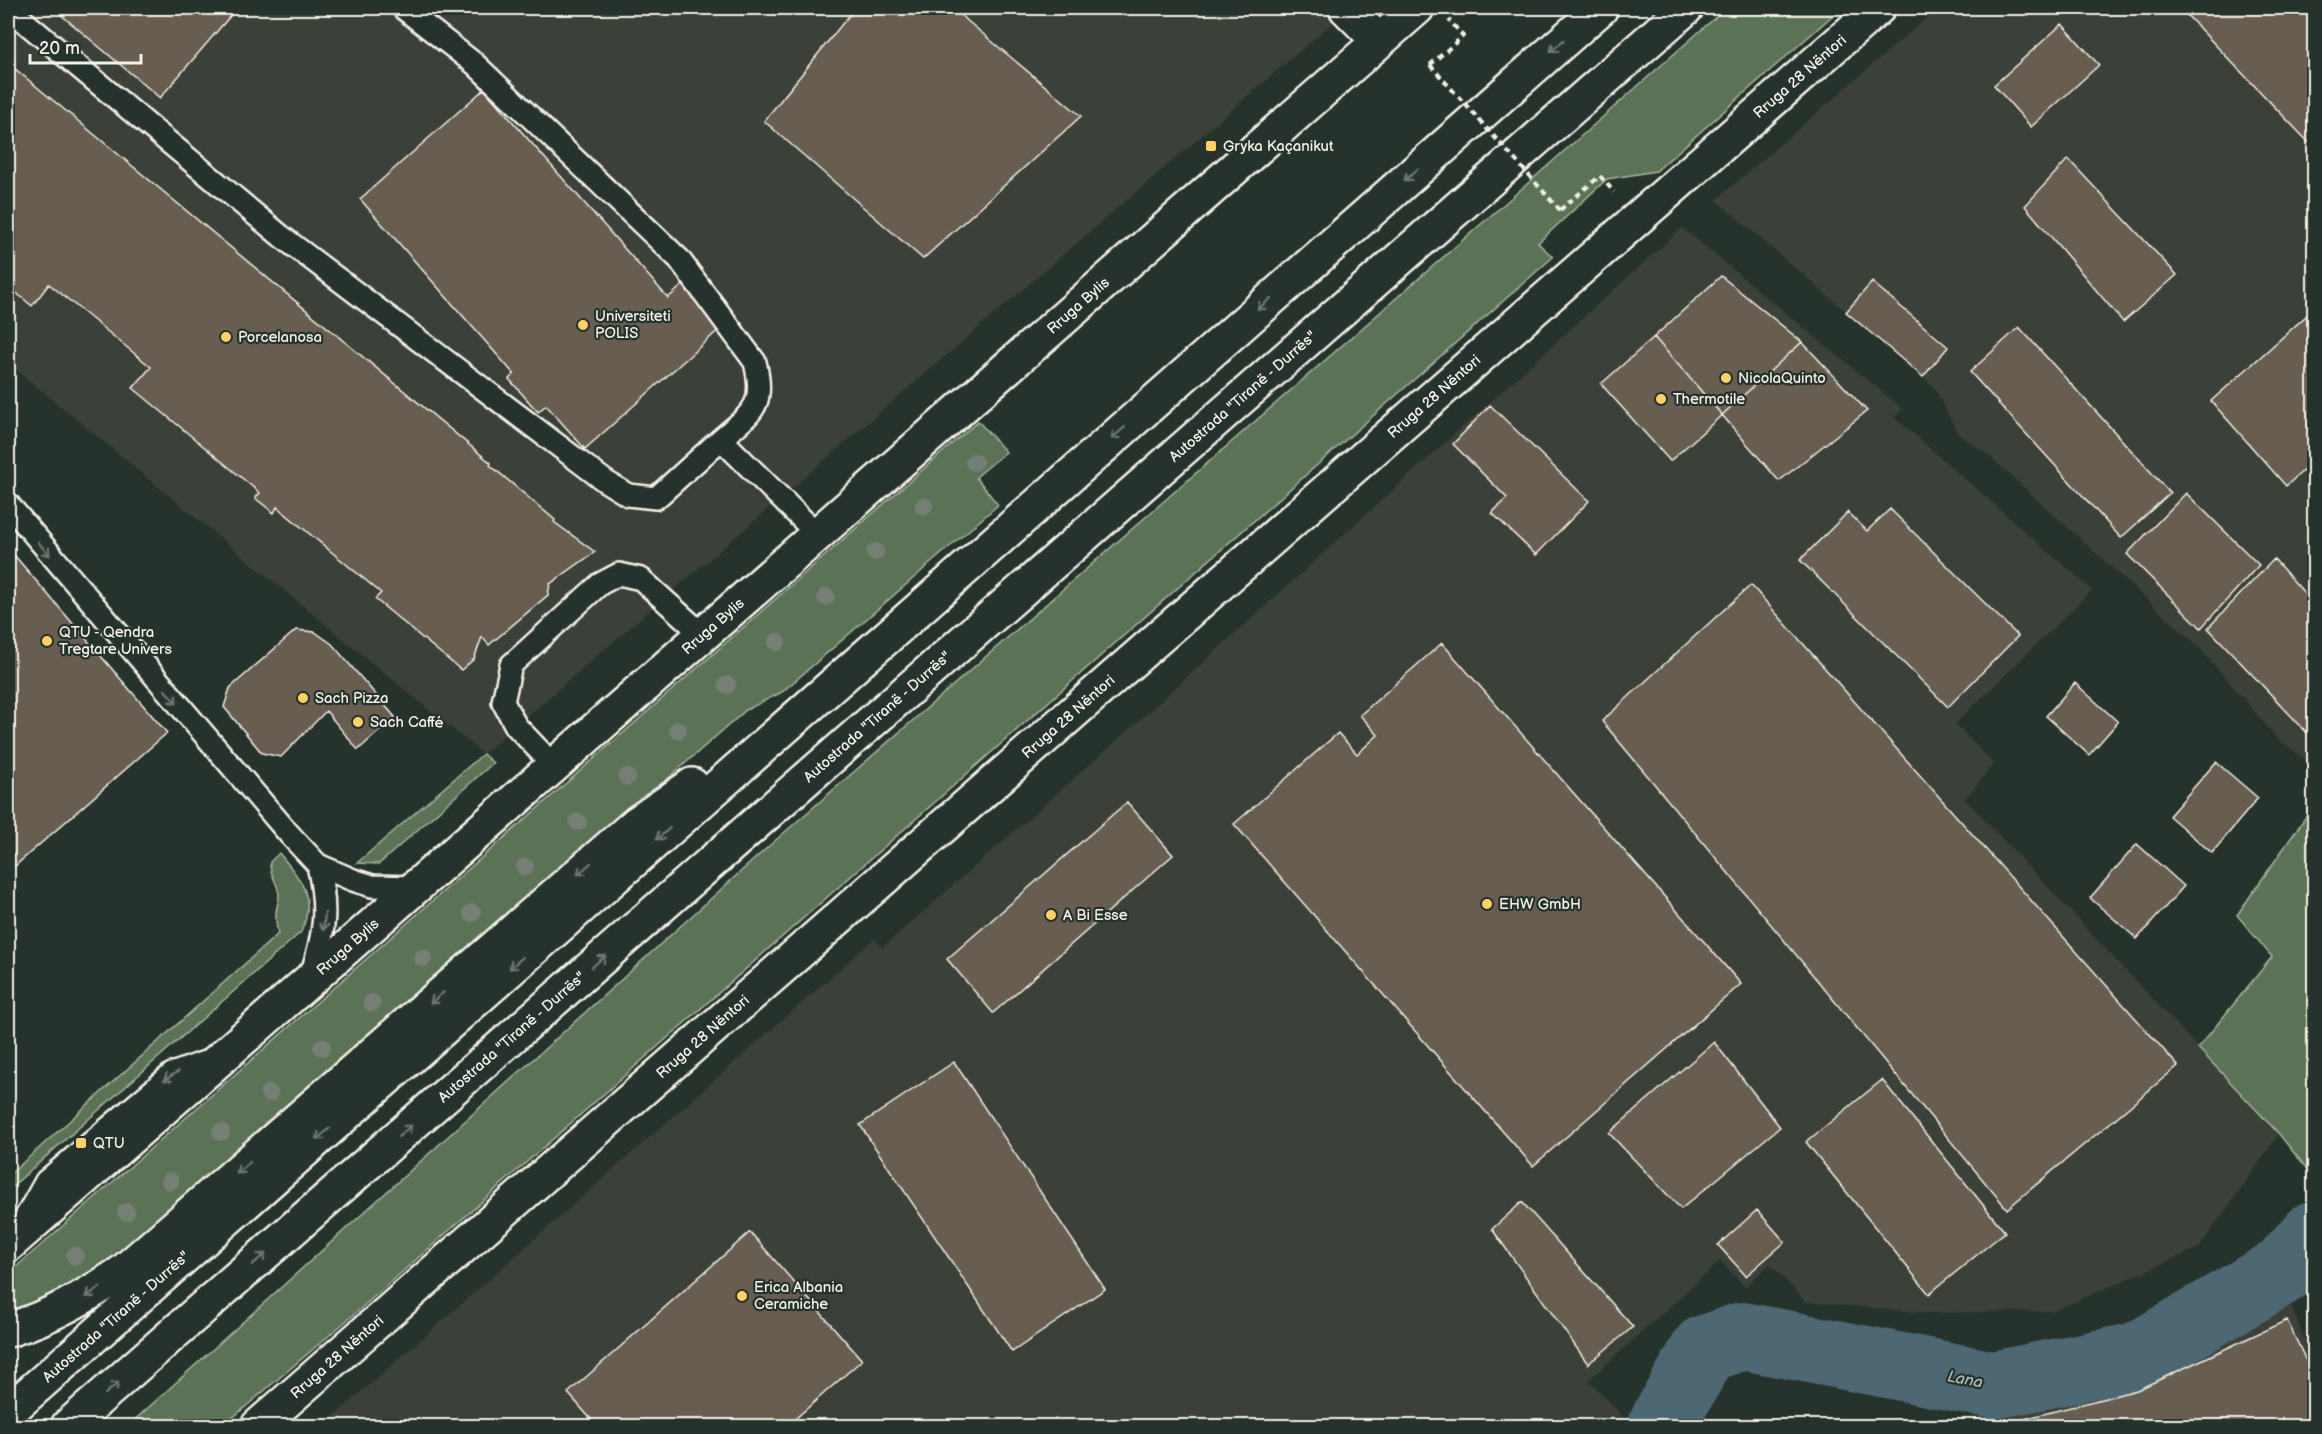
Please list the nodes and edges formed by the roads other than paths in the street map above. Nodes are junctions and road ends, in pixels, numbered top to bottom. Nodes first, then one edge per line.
1 (8, 8) edge
2 (403, 8) edge
3 (1346, 8) edge
4 (1417, 8) edge
5 (1601, 8) edge
6 (1686, 8) edge
7 (1878, 8) edge
8 (1379, 41) junction
9 (721, 439) junction
10 (8, 504) edge
11 (817, 534) junction
12 (704, 635) junction
13 (801, 712) junction
14 (554, 766) junction
15 (318, 865) junction
16 (416, 887) junction
17 (309, 981) junction
18 (10, 1243) edge
19 (8, 1330) edge
20 (8, 1412) edge
21 (68, 1426) edge
22 (258, 1426) edge

1 - 9 lane
2 - 9 lane
3 - 8 main road
4 - 8 main road, Rruga Bylis
5 -> 13 main road, Autostrada "Tiranë - Durrës"
21 -> 6 main road, Autostrada "Tiranë - Durrës"
7 - 22 main road, Rruga 28 Nëntori
8 - 11 main road, Rruga Bylis
9 - 11 lane
10 -> 15 lane
11 - 12 main road, Rruga Bylis
12 - 14 main road, Rruga Bylis
12 - 14 lane
13 -> 19 main road
13 -> 20 main road, Autostrada "Tiranë - Durrës"
14 - 16 main road, Rruga Bylis
15 - 16 lane
15 -> 17 lane
16 - 17 main road, Rruga Bylis
17 - 18 main road, Rruga Bylis

